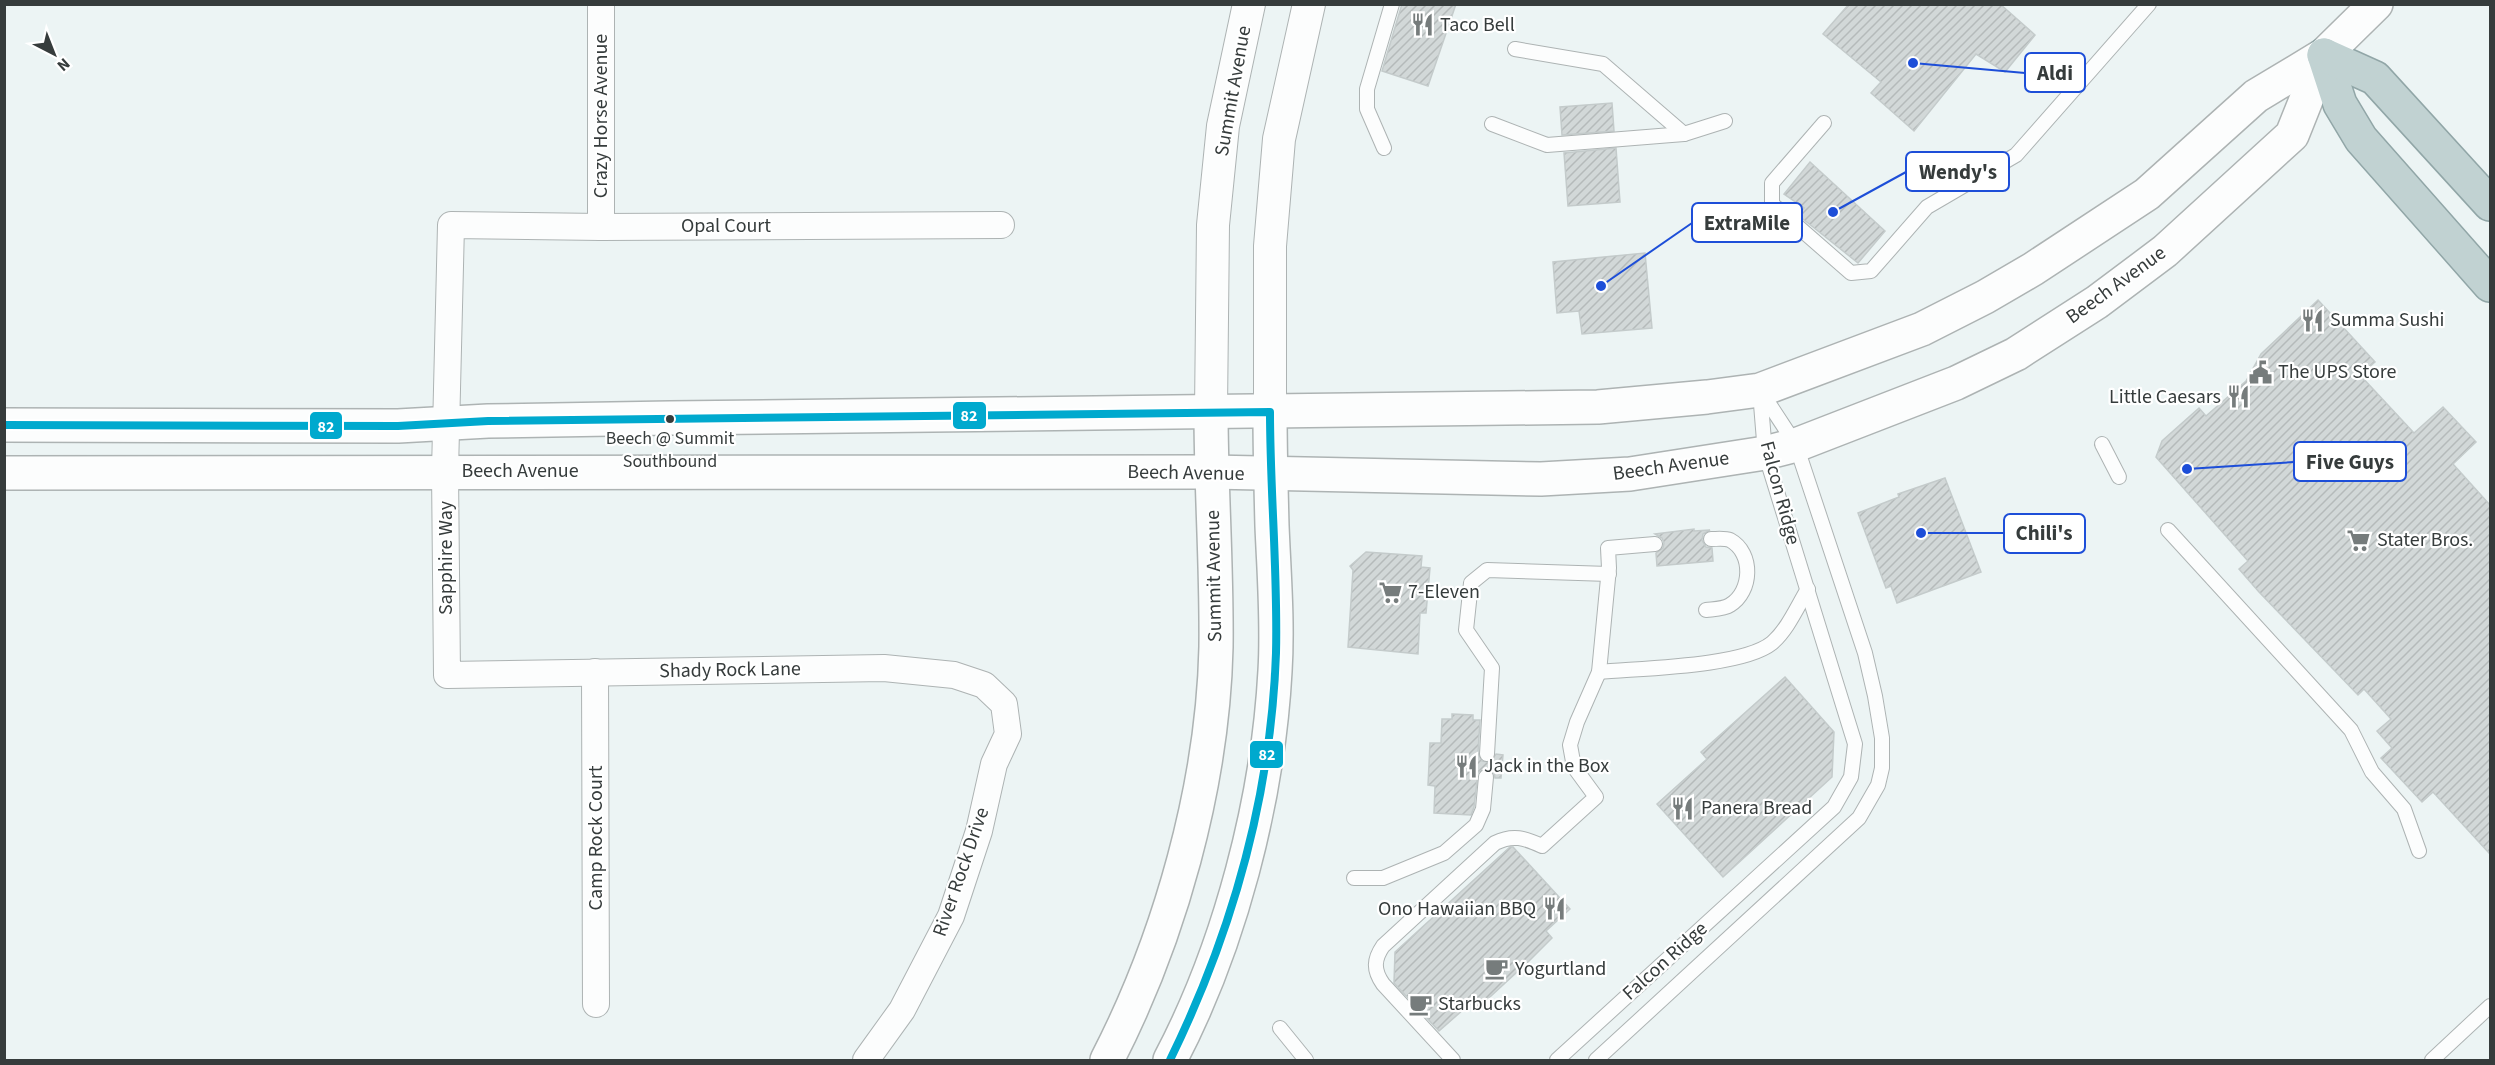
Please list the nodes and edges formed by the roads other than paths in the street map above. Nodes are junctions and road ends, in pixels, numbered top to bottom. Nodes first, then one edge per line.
1 (601, 4) edge
2 (1249, 4) edge
3 (1309, 4) edge
4 (1392, 4) edge
5 (2150, 4) edge
6 (2376, 4) edge
7 (1515, 49) dead end
8 (2324, 55) junction
9 (1725, 121) dead end
10 (1824, 123) dead end
11 (1492, 124) dead end
12 (1684, 134) junction
13 (1384, 148) dead end
14 (2490, 204) edge
15 (451, 225) joint
16 (1001, 225) dead end
17 (601, 227) junction
18 (2490, 285) edge
19 (1760, 390) junction
20 (1211, 411) junction
21 (1270, 412) junction
22 (447, 423) junction
23 (4, 426) edge
24 (2102, 444) dead end
25 (1796, 445) junction
26 (1765, 453) junction
27 (445, 471) junction
28 (1211, 472) junction
29 (4, 473) edge
30 (1271, 475) junction
31 (2119, 477) dead end
32 (2168, 530) dead end
33 (1711, 539) dead end
34 (1655, 544) dead end
35 (1609, 574) junction
36 (1808, 589) junction
37 (1707, 610) dead end
38 (595, 672) junction
39 (1599, 672) junction
40 (447, 675) joint
41 (1004, 704) joint
42 (1487, 754) dead end
43 (1486, 777) dead end
44 (2419, 851) dead end
45 (1354, 878) dead end
46 (596, 1004) dead end
47 (2490, 1006) edge
48 (1280, 1028) dead end
49 (866, 1060) edge
50 (1107, 1060) edge
51 (1170, 1060) edge
52 (1306, 1060) edge
53 (1453, 1060) edge
54 (1557, 1060) edge
55 (1596, 1060) edge
56 (2432, 1060) edge

1 - 17 street, Crazy Horse Avenue
2 - 20 street, Summit Avenue
3 - 21 street
4 - 13 lane
5 - 10 lane
6 - 8 main road, Beech Avenue
7 - 12 lane
8 - 14 highway
8 - 18 highway
8 - 19 main road, Beech Avenue
8 - 25 main road, Beech Avenue
9 - 12 lane
11 - 12 lane
15 - 17 street, Opal Court
15 - 22 street, Sapphire Way
16 - 17 street, Opal Court
19 - 21 main road, Beech Avenue
19 - 25 lane, Falcon Ridge
19 - 26 lane, Falcon Ridge
20 - 21 main road, Beech Avenue
20 - 22 main road, Beech Avenue
20 - 28 main road, Summit Avenue
21 - 30 main road
22 - 23 main road, Beech Avenue
22 - 27 street, Sapphire Way
24 - 31 lane
25 - 26 main road, Beech Avenue
25 - 55 lane, Falcon Ridge
26 - 30 main road, Beech Avenue
26 - 36 lane, Falcon Ridge
27 - 28 main road, Beech Avenue
27 - 29 main road, Beech Avenue
27 - 40 street, Sapphire Way
28 - 30 main road, Beech Avenue
28 - 50 main road, Summit Avenue
30 - 51 main road
32 - 44 lane
33 - 37 lane
34 - 35 lane
35 - 39 lane
35 - 42 lane
36 - 39 lane
36 - 54 lane, Falcon Ridge
38 - 40 street, Shady Rock Lane
38 - 41 street, Shady Rock Lane
38 - 46 street, Camp Rock Court
39 - 53 lane
41 - 49 street, River Rock Drive
43 - 45 lane
47 - 56 lane
48 - 52 lane

